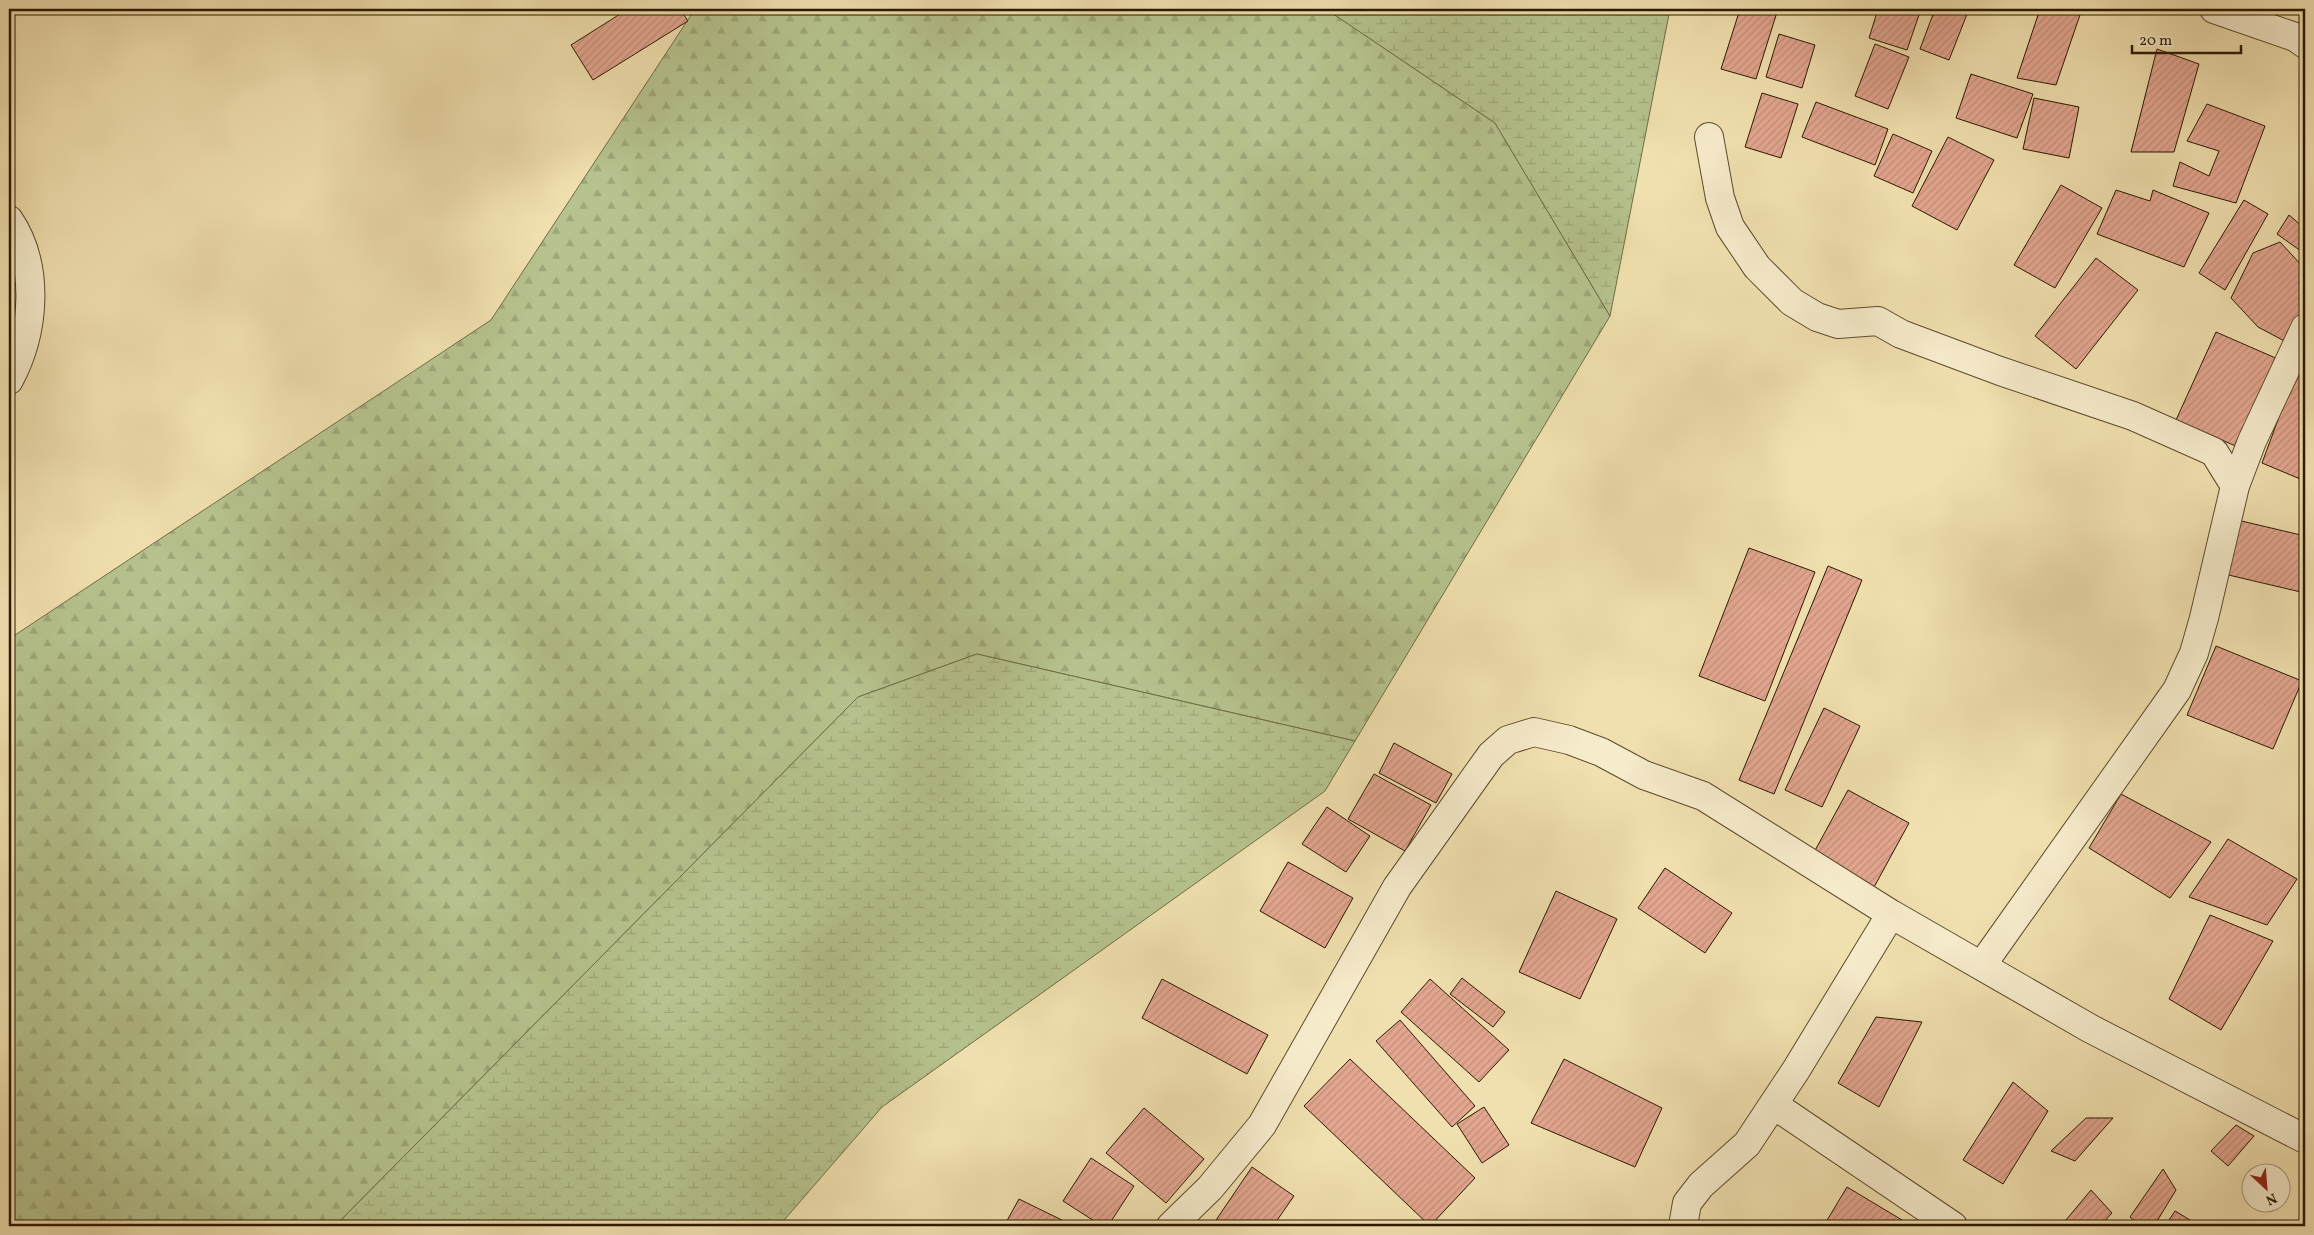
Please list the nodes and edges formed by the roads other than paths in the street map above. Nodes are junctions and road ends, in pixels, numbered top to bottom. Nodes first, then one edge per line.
1 (2214, 9) edge
2 (2305, 44) edge
3 (1709, 137) dead end
4 (9, 220) edge
5 (2305, 328) edge
6 (9, 380) edge
7 (2252, 441) junction
8 (2214, 452) junction
9 (2235, 486) junction
10 (1891, 914) junction
11 (1982, 966) junction
12 (1774, 1105) junction
13 (2305, 1139) edge
14 (1171, 1226) edge
15 (1682, 1226) edge
16 (1953, 1226) edge

1 - 2 street
3 - 8 street
4 - 6 street
5 - 7 street
7 - 8 street
7 - 9 street
8 - 9 street
9 - 11 street
10 - 11 street
10 - 12 street
10 - 14 street
11 - 13 street
12 - 15 street
12 - 16 street

